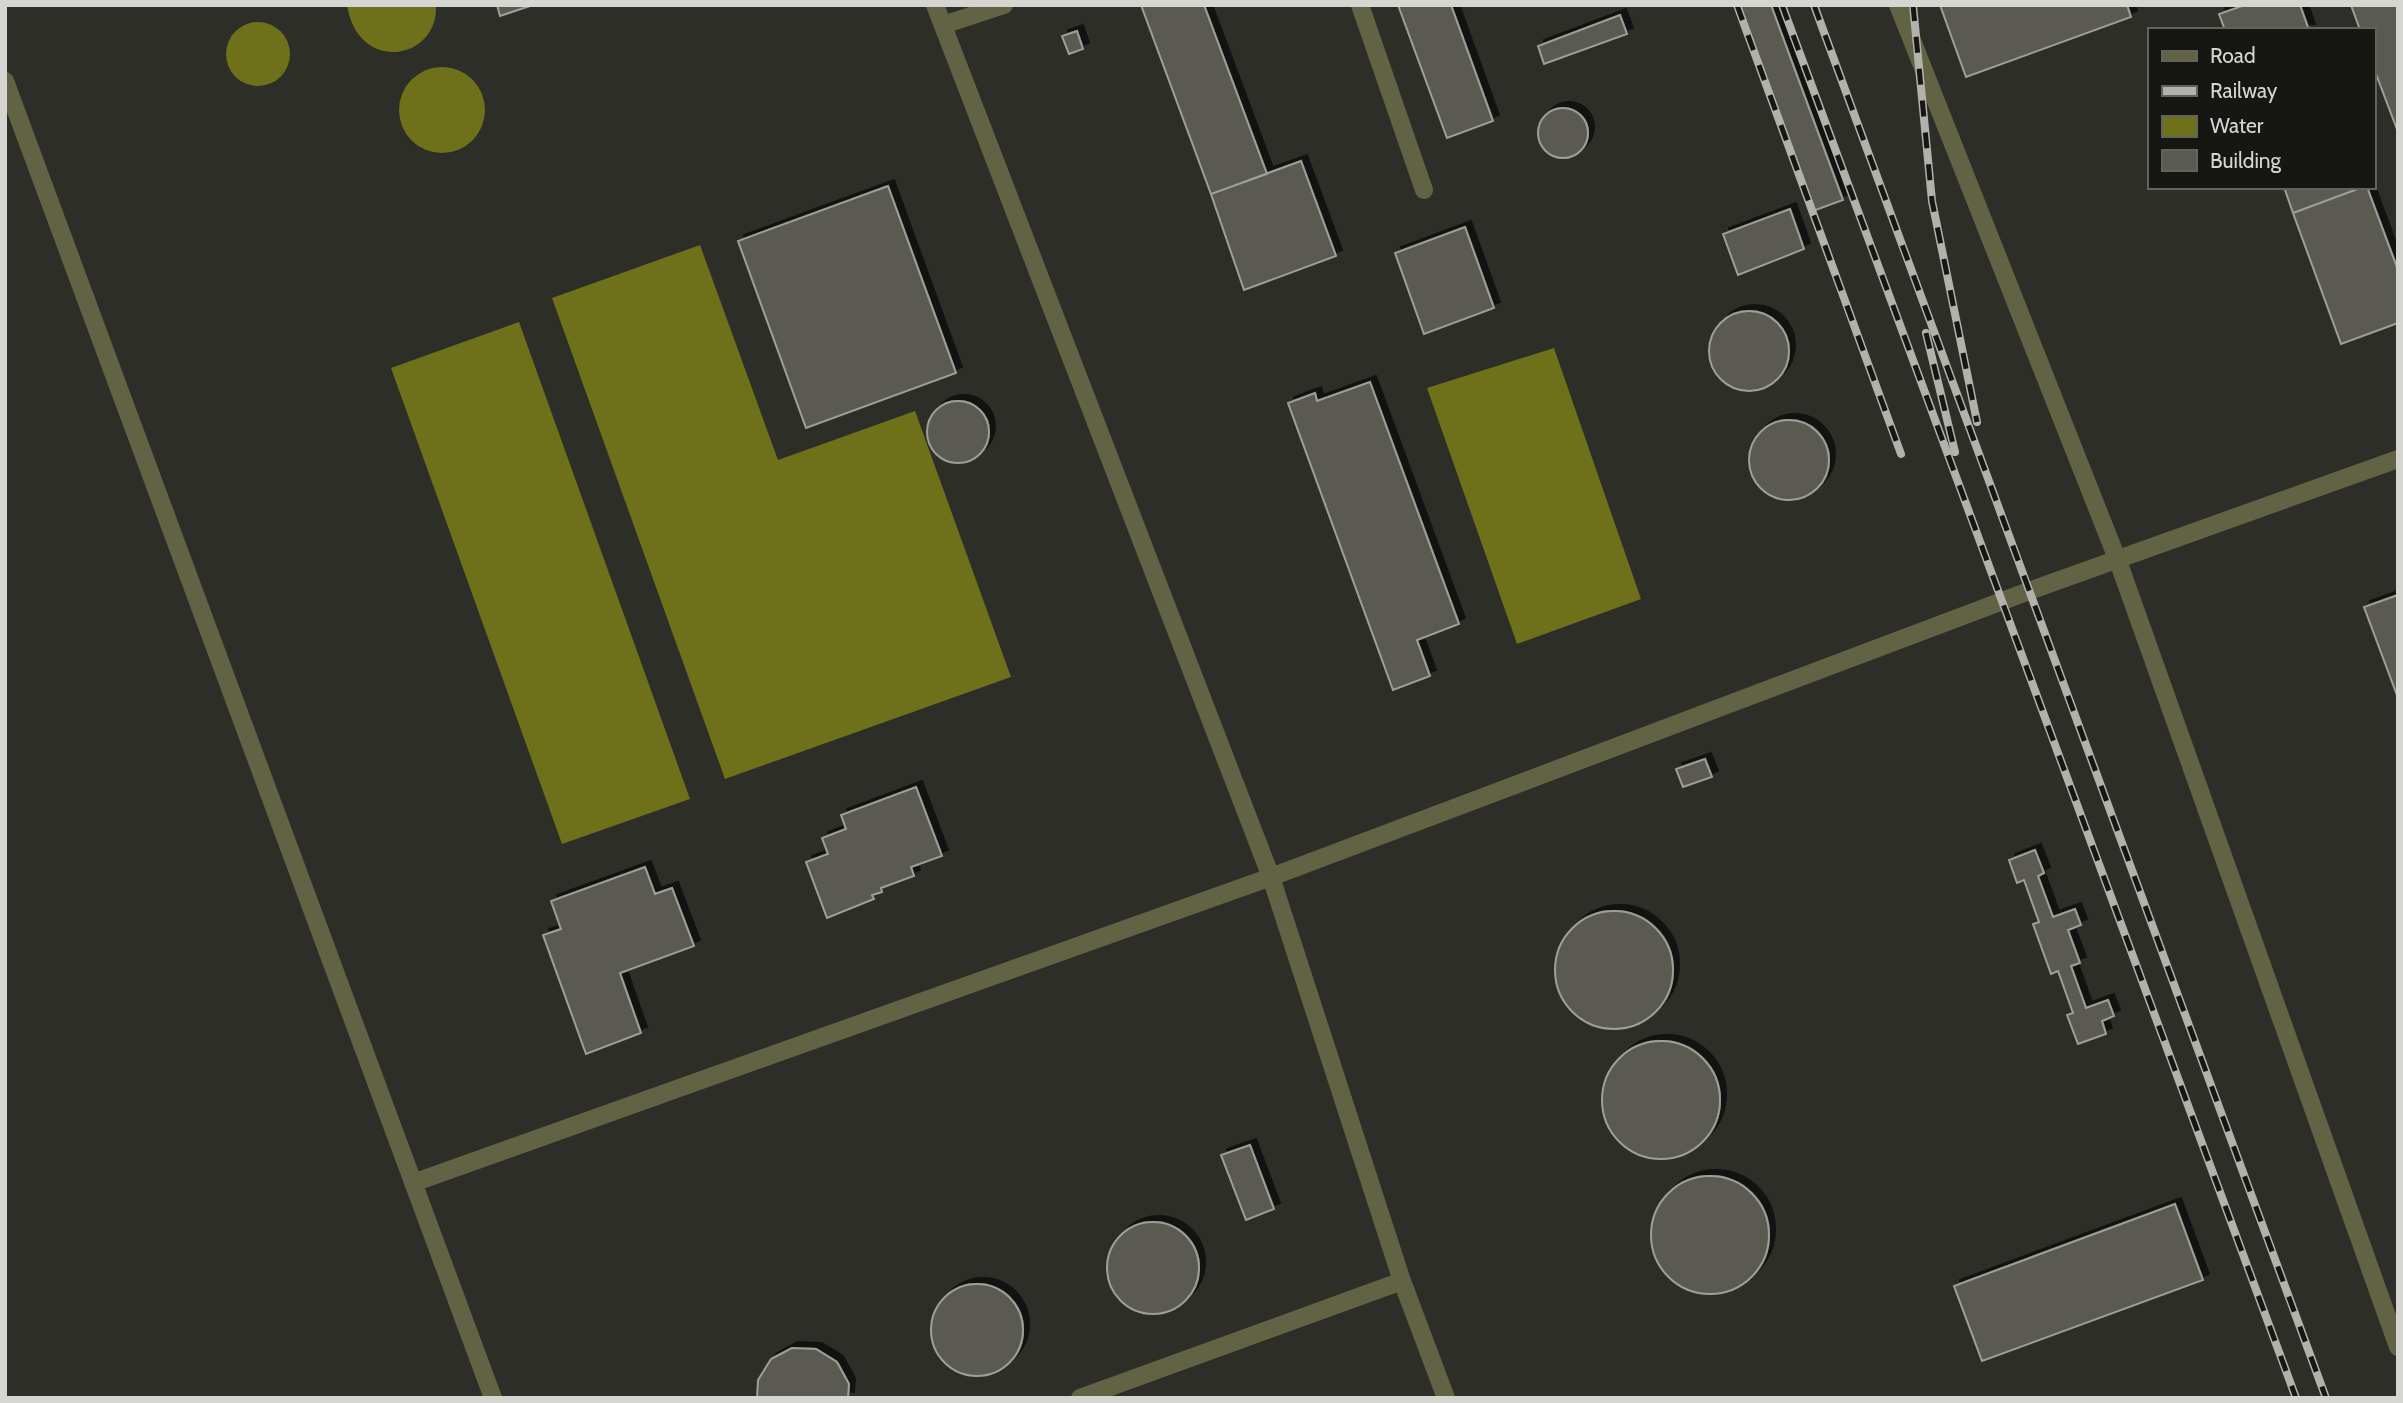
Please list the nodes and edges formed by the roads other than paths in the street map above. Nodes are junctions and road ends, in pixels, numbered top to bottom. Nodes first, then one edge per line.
1 (935, 5) edge
2 (1004, 5) edge
3 (1360, 5) edge
4 (1898, 5) edge
5 (943, 25) junction
6 (5, 81) edge
7 (1424, 190) dead end
8 (2398, 459) edge
9 (2118, 561) junction
10 (1271, 877) junction
11 (413, 1182) junction
12 (1402, 1282) junction
13 (2398, 1347) edge
14 (494, 1398) edge
15 (1080, 1398) edge
16 (1446, 1398) edge

1 - 5 lane
2 - 5 lane
3 - 7 lane
4 - 9 lane
5 - 10 lane
6 - 11 lane
8 - 9 lane
9 - 10 lane
9 - 13 lane
10 - 11 lane
10 - 12 lane
11 - 14 lane
12 - 15 lane
12 - 16 lane

